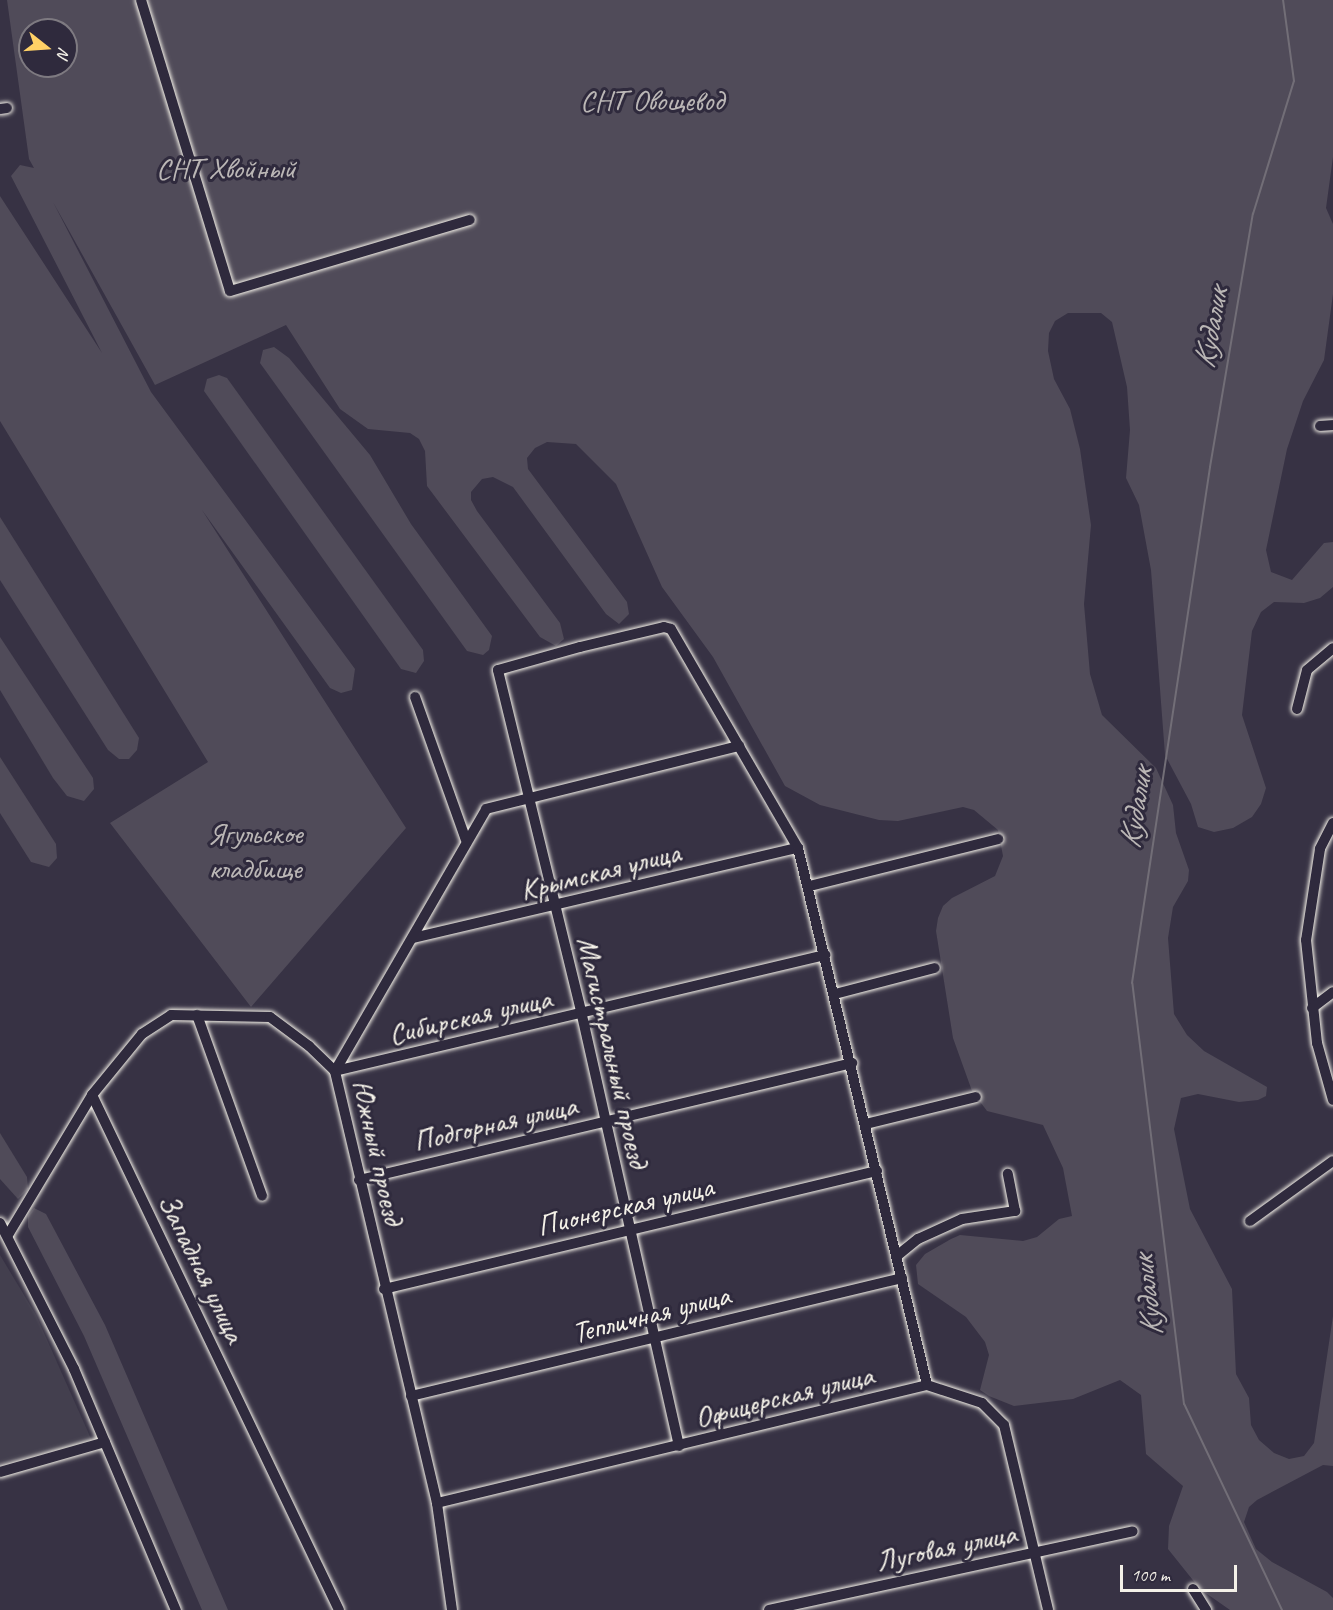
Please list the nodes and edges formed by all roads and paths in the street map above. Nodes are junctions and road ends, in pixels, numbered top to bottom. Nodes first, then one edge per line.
1 (141, 0) edge
2 (470, 220) dead end
3 (1333, 424) edge
4 (1320, 426) dead end
5 (1333, 648) edge
6 (415, 697) dead end
7 (1297, 709) dead end
8 (739, 746) junction
9 (528, 798) junction
10 (1333, 823) edge
11 (999, 839) dead end
12 (466, 840) junction
13 (798, 848) junction
14 (810, 886) junction
15 (555, 908) junction
16 (413, 938) junction
17 (825, 955) junction
18 (935, 968) dead end
19 (1333, 992) edge
20 (836, 994) junction
21 (1312, 1008) junction
22 (197, 1015) junction
23 (582, 1015) junction
24 (852, 1063) junction
25 (335, 1071) junction
26 (92, 1095) junction
27 (976, 1097) dead end
28 (1333, 1100) edge
29 (604, 1122) junction
30 (866, 1124) junction
31 (1333, 1161) edge
32 (877, 1171) junction
33 (1008, 1174) dead end
34 (359, 1180) junction
35 (262, 1196) dead end
36 (1250, 1221) dead end
37 (0, 1223) edge
38 (630, 1230) junction
39 (8, 1235) junction
40 (898, 1255) junction
41 (902, 1278) junction
42 (384, 1288) junction
43 (655, 1338) junction
44 (927, 1385) junction
45 (411, 1396) junction
46 (105, 1442) junction
47 (679, 1446) junction
48 (0, 1472) edge
49 (437, 1503) junction
50 (1133, 1532) dead end
51 (1035, 1552) junction
52 (1193, 1589) dead end
53 (176, 1610) edge
54 (339, 1610) edge
55 (452, 1610) edge
56 (769, 1610) edge
57 (1048, 1610) edge
58 (1206, 1610) edge

1 - 2 street
3 - 4 street
5 - 7 street
6 - 12 street
8 - 9 street
8 - 9 street, Магистральный проезд
8 - 13 street
9 - 12 street, Южный проезд
9 - 15 street, Магистральный проезд
10 - 21 street
11 - 14 street
12 - 16 street, Южный проезд
13 - 14 street
13 - 15 street, Крымская улица
14 - 17 street
15 - 16 street, Крымская улица
15 - 23 street, Магистральный проезд
16 - 25 street, Южный проезд
17 - 20 street
17 - 23 street, Сибирская улица
18 - 20 street
19 - 21 street
20 - 24 street
21 - 28 street
22 - 25 street
22 - 26 street
22 - 35 street
23 - 25 street, Сибирская улица
23 - 29 street, Магистральный проезд
24 - 29 street, Подгорная улица
24 - 30 street
25 - 34 street, Южный проезд
26 - 39 street
26 - 54 street, Западная улица
27 - 30 street
29 - 34 street, Подгорная улица
29 - 38 street, Магистральный проезд
30 - 32 street
31 - 36 street
32 - 38 street, Пионерская улица
32 - 40 street
33 - 40 street
34 - 42 street, Южный проезд
37 - 39 street
38 - 42 street, Пионерская улица
38 - 43 street, Магистральный проезд
39 - 46 street
40 - 41 street
41 - 43 street, Тепличная улица
41 - 44 street
42 - 45 street, Южный проезд
43 - 45 street, Тепличная улица
43 - 47 street, Магистральный проезд
44 - 47 street, Офицерская улица
44 - 51 street
45 - 49 street, Южный проезд
46 - 48 street
46 - 53 street
47 - 49 street, Офицерская улица
49 - 55 street, Южный проезд
50 - 51 street, Луговая улица
51 - 56 street, Луговая улица
51 - 57 street
52 - 58 street

